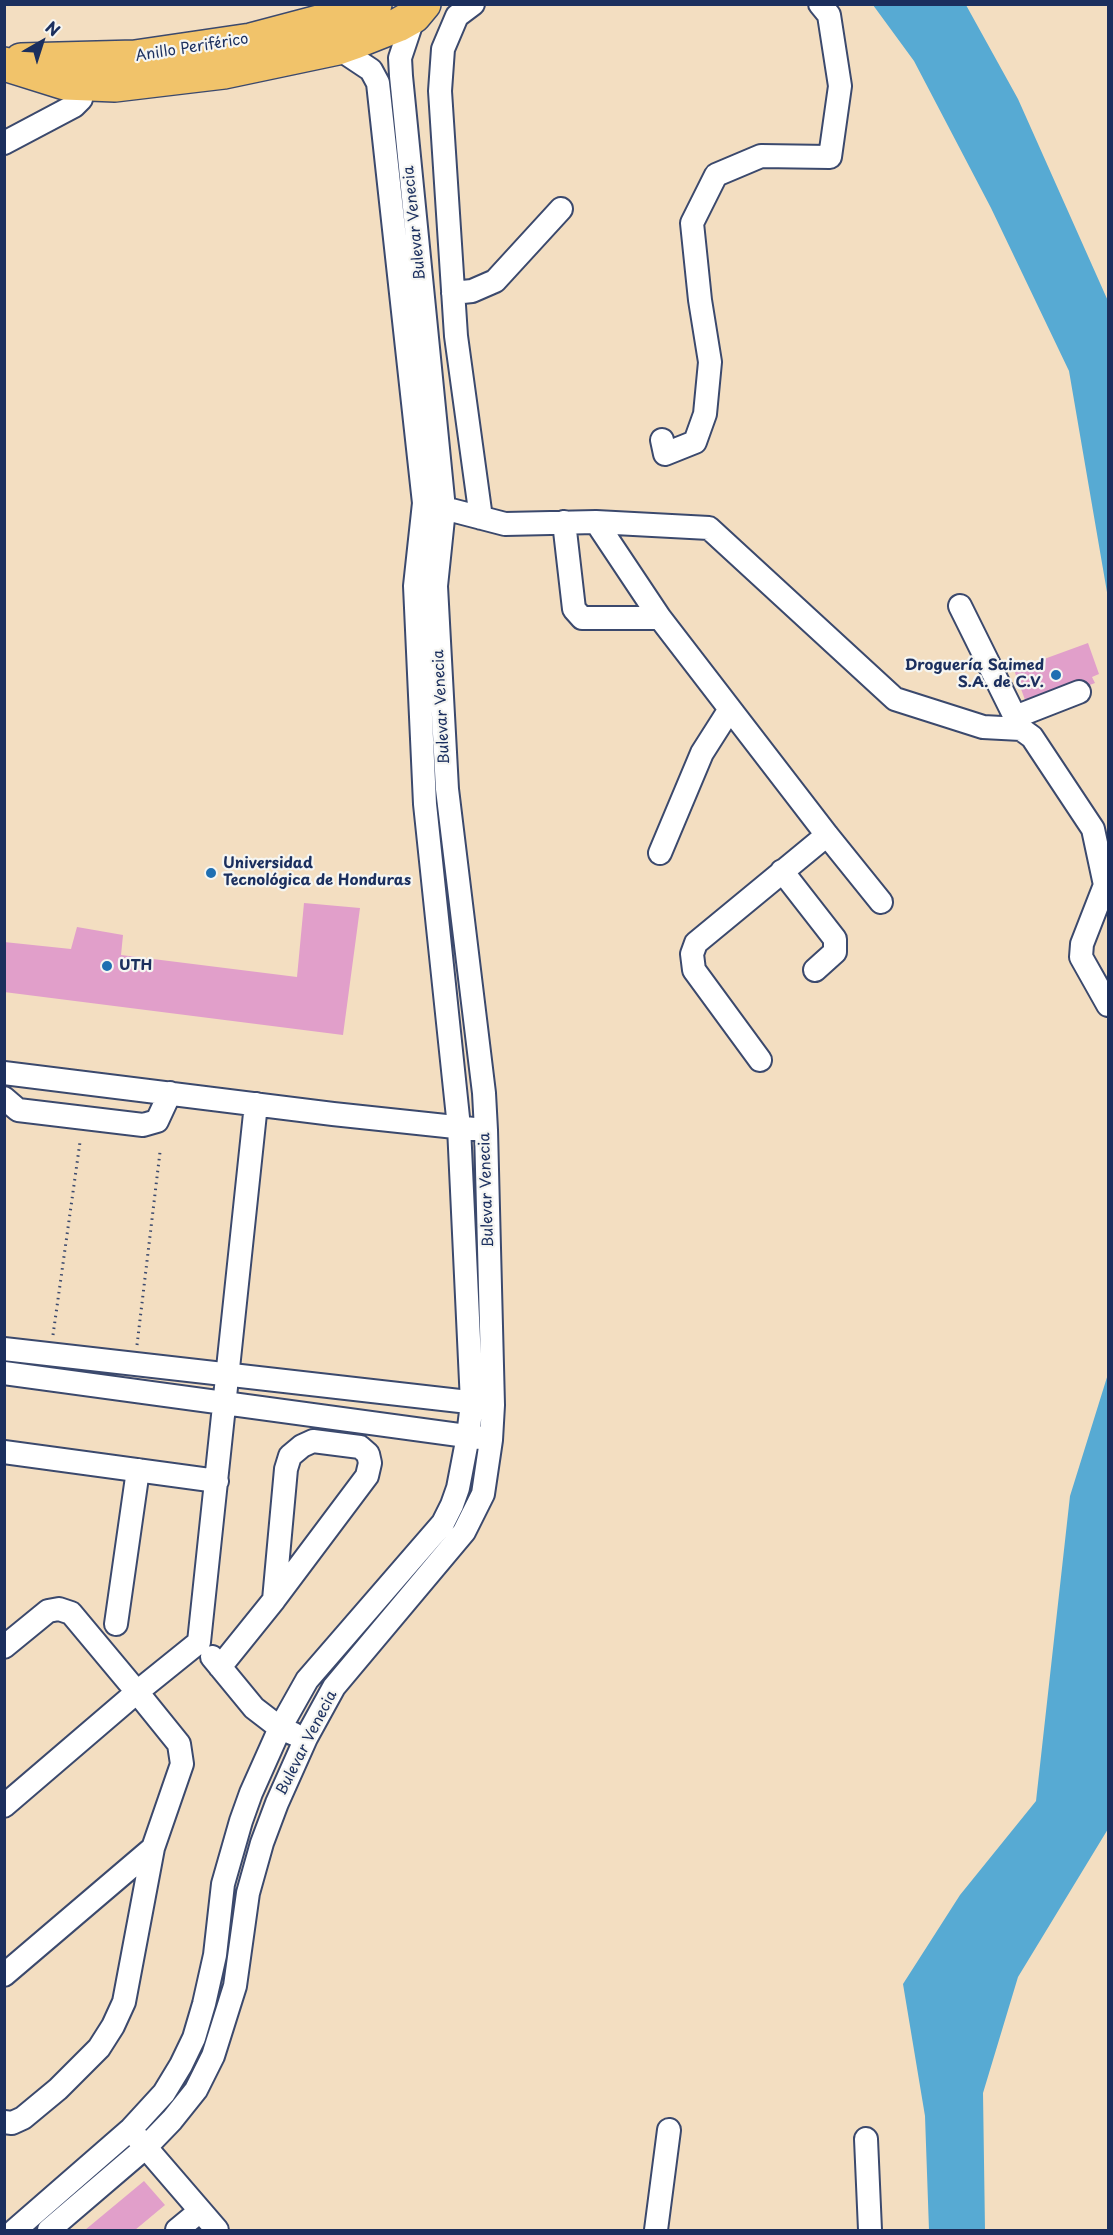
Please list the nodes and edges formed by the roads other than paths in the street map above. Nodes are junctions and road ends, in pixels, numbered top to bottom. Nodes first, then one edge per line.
1 (375, 4) edge
2 (820, 4) edge
3 (462, 8) edge
4 (419, 10) edge
5 (338, 48) junction
6 (400, 58) junction
7 (4, 62) edge
8 (371, 70) junction
9 (84, 84) junction
10 (4, 142) edge
11 (561, 209) dead end
12 (453, 293) junction
13 (662, 440) dead end
14 (434, 506) junction
15 (481, 518) junction
16 (564, 522) junction
17 (596, 522) junction
18 (960, 606) dead end
19 (660, 618) junction
20 (1079, 692) dead end
21 (730, 709) junction
22 (1018, 723) junction
23 (425, 804) junction
24 (826, 835) junction
25 (660, 853) dead end
26 (454, 858) junction
27 (782, 871) junction
28 (881, 902) dead end
29 (815, 970) dead end
30 (1108, 1005) edge
31 (760, 1060) dead end
32 (4, 1073) edge
33 (171, 1093) junction
34 (4, 1098) edge
35 (256, 1104) junction
36 (459, 1127) junction
37 (486, 1130) junction
38 (4, 1349) edge
39 (4, 1373) edge
40 (227, 1375) junction
41 (483, 1404) junction
42 (225, 1405) junction
43 (468, 1436) junction
44 (491, 1440) junction
45 (10, 1458) edge
46 (138, 1470) junction
47 (217, 1481) junction
48 (274, 1600) junction
49 (116, 1624) dead end
50 (199, 1642) junction
51 (4, 1647) edge
52 (220, 1667) junction
53 (136, 1692) junction
54 (280, 1728) junction
55 (306, 1738) junction
56 (4, 1806) edge
57 (153, 1848) junction
58 (4, 1975) edge
59 (4, 2122) edge
60 (131, 2129) junction
61 (669, 2130) dead end
62 (866, 2139) dead end
63 (146, 2147) junction
64 (200, 2211) junction
65 (15, 2230) edge
66 (49, 2230) edge
67 (177, 2230) edge
68 (217, 2230) edge
69 (656, 2230) edge
70 (870, 2230) edge

1 - 7 highway, Anillo Periférico
2 - 13 street
3 - 12 street
4 - 5 highway
4 - 6 street, Bulevar Venecia
5 - 8 street
5 - 9 highway
6 - 8 street
6 - 14 street, Bulevar Venecia
7 - 9 highway
8 - 14 street, Bulevar Venecia
9 - 10 street
11 - 12 street
12 - 15 street
14 - 15 street
14 - 23 street, Bulevar Venecia
14 - 26 street, Bulevar Venecia
15 - 16 street
16 - 17 street
16 - 19 street
17 - 19 street
17 - 22 street
18 - 22 street
19 - 21 street
20 - 22 street
21 - 24 street
21 - 25 street
22 - 30 street
23 - 26 street
23 - 36 street, Bulevar Venecia
24 - 27 street
24 - 28 street
26 - 37 street, Bulevar Venecia
27 - 29 street
27 - 31 street
32 - 33 street
33 - 34 street
33 - 35 street
35 - 36 street
35 - 40 street
36 - 37 street
36 - 41 street, Bulevar Venecia
37 - 41 street, Bulevar Venecia
38 - 40 street
39 - 42 street
40 - 41 street
40 - 42 street
41 - 43 street, Bulevar Venecia
41 - 44 street, Bulevar Venecia
42 - 43 street
42 - 47 street
43 - 44 street
43 - 54 street, Bulevar Venecia
44 - 55 street, Bulevar Venecia
45 - 46 street
46 - 47 street
46 - 49 street
47 - 50 street
48 - 48 street
48 - 52 street
50 - 52 street
50 - 53 street
51 - 53 street
52 - 54 street
53 - 56 street
53 - 57 street
54 - 55 street
54 - 60 street, Bulevar Venecia
55 - 63 street, Bulevar Venecia
57 - 58 street
57 - 59 street
60 - 63 street
60 - 65 street, Bulevar Venecia
61 - 69 street
62 - 70 street
63 - 64 street
63 - 66 street, Bulevar Venecia
64 - 67 street
64 - 68 street

